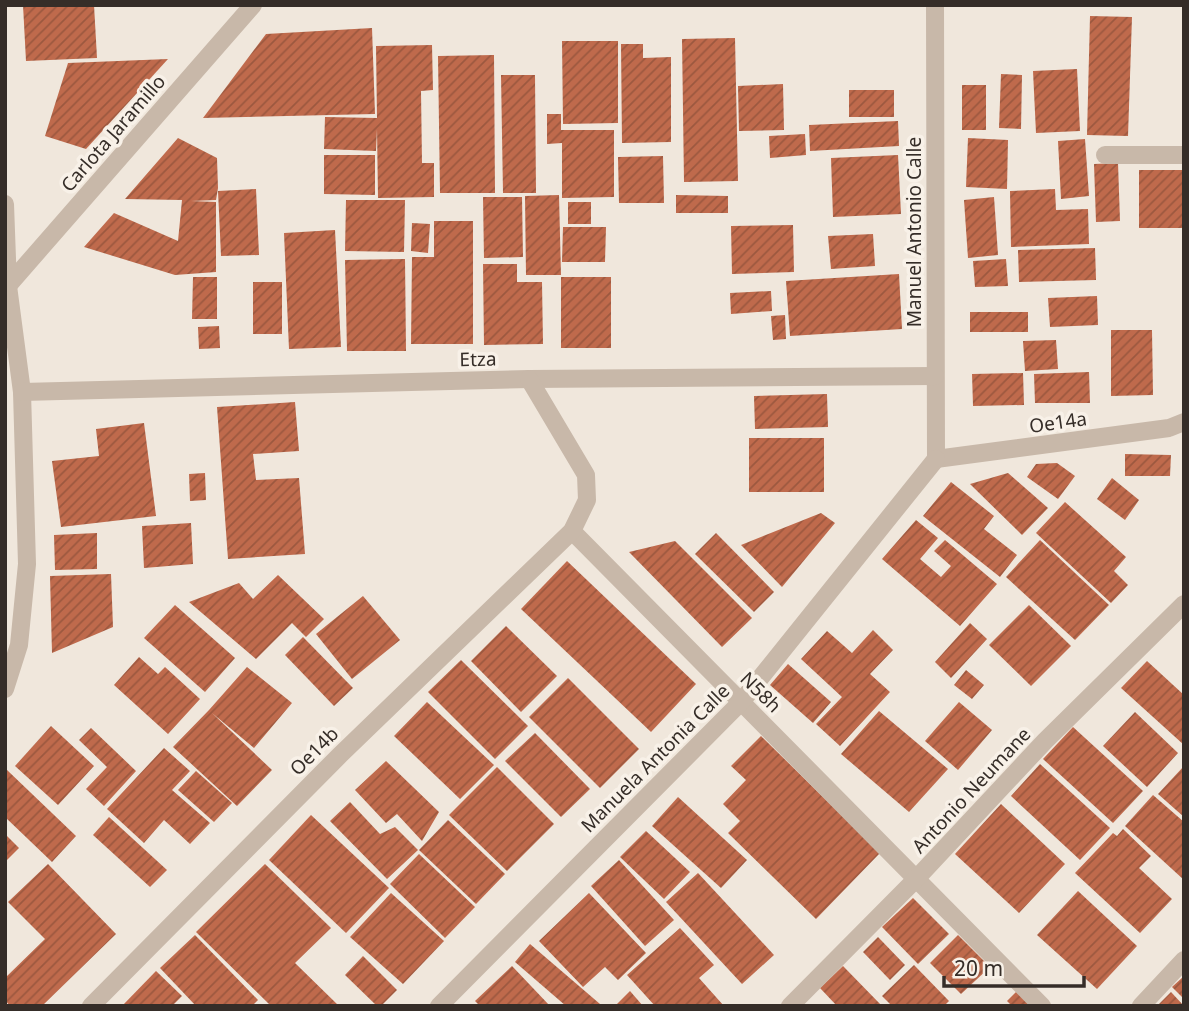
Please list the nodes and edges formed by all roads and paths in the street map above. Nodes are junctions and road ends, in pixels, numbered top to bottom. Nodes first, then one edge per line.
1 (253, 5) edge
2 (935, 5) edge
3 (1105, 155) dead end
4 (1184, 155) edge
5 (5, 204) edge
6 (7, 287) edge
7 (935, 376) junction
8 (529, 379) junction
9 (22, 392) junction
10 (1184, 422) edge
11 (936, 459) junction
12 (572, 531) junction
13 (1184, 604) edge
14 (5, 689) edge
15 (741, 702) junction
16 (916, 879) junction
17 (1184, 960) edge
18 (91, 1006) edge
19 (439, 1006) edge
20 (790, 1006) edge
21 (1042, 1006) edge
22 (1140, 1006) edge

1 - 6 street, Carlota Jaramillo
2 - 7 street, Manuel Antonio Calle
3 - 4 street
5 - 6 street
6 - 9 street
7 - 8 street, Etza
7 - 11 street, Manuel Antonio Calle
8 - 9 street, Etza
8 - 12 street
9 - 14 street
10 - 11 street, Oe14a
11 - 15 street, Manuela Antonia Calle
12 - 15 street, N58h
12 - 18 street, Oe14b
13 - 16 street, Antonio Neumane
15 - 16 street, N58h
15 - 19 street, Manuela Antonia Calle
16 - 20 street, Antonio Neumane
16 - 21 street, N58h
17 - 22 street

